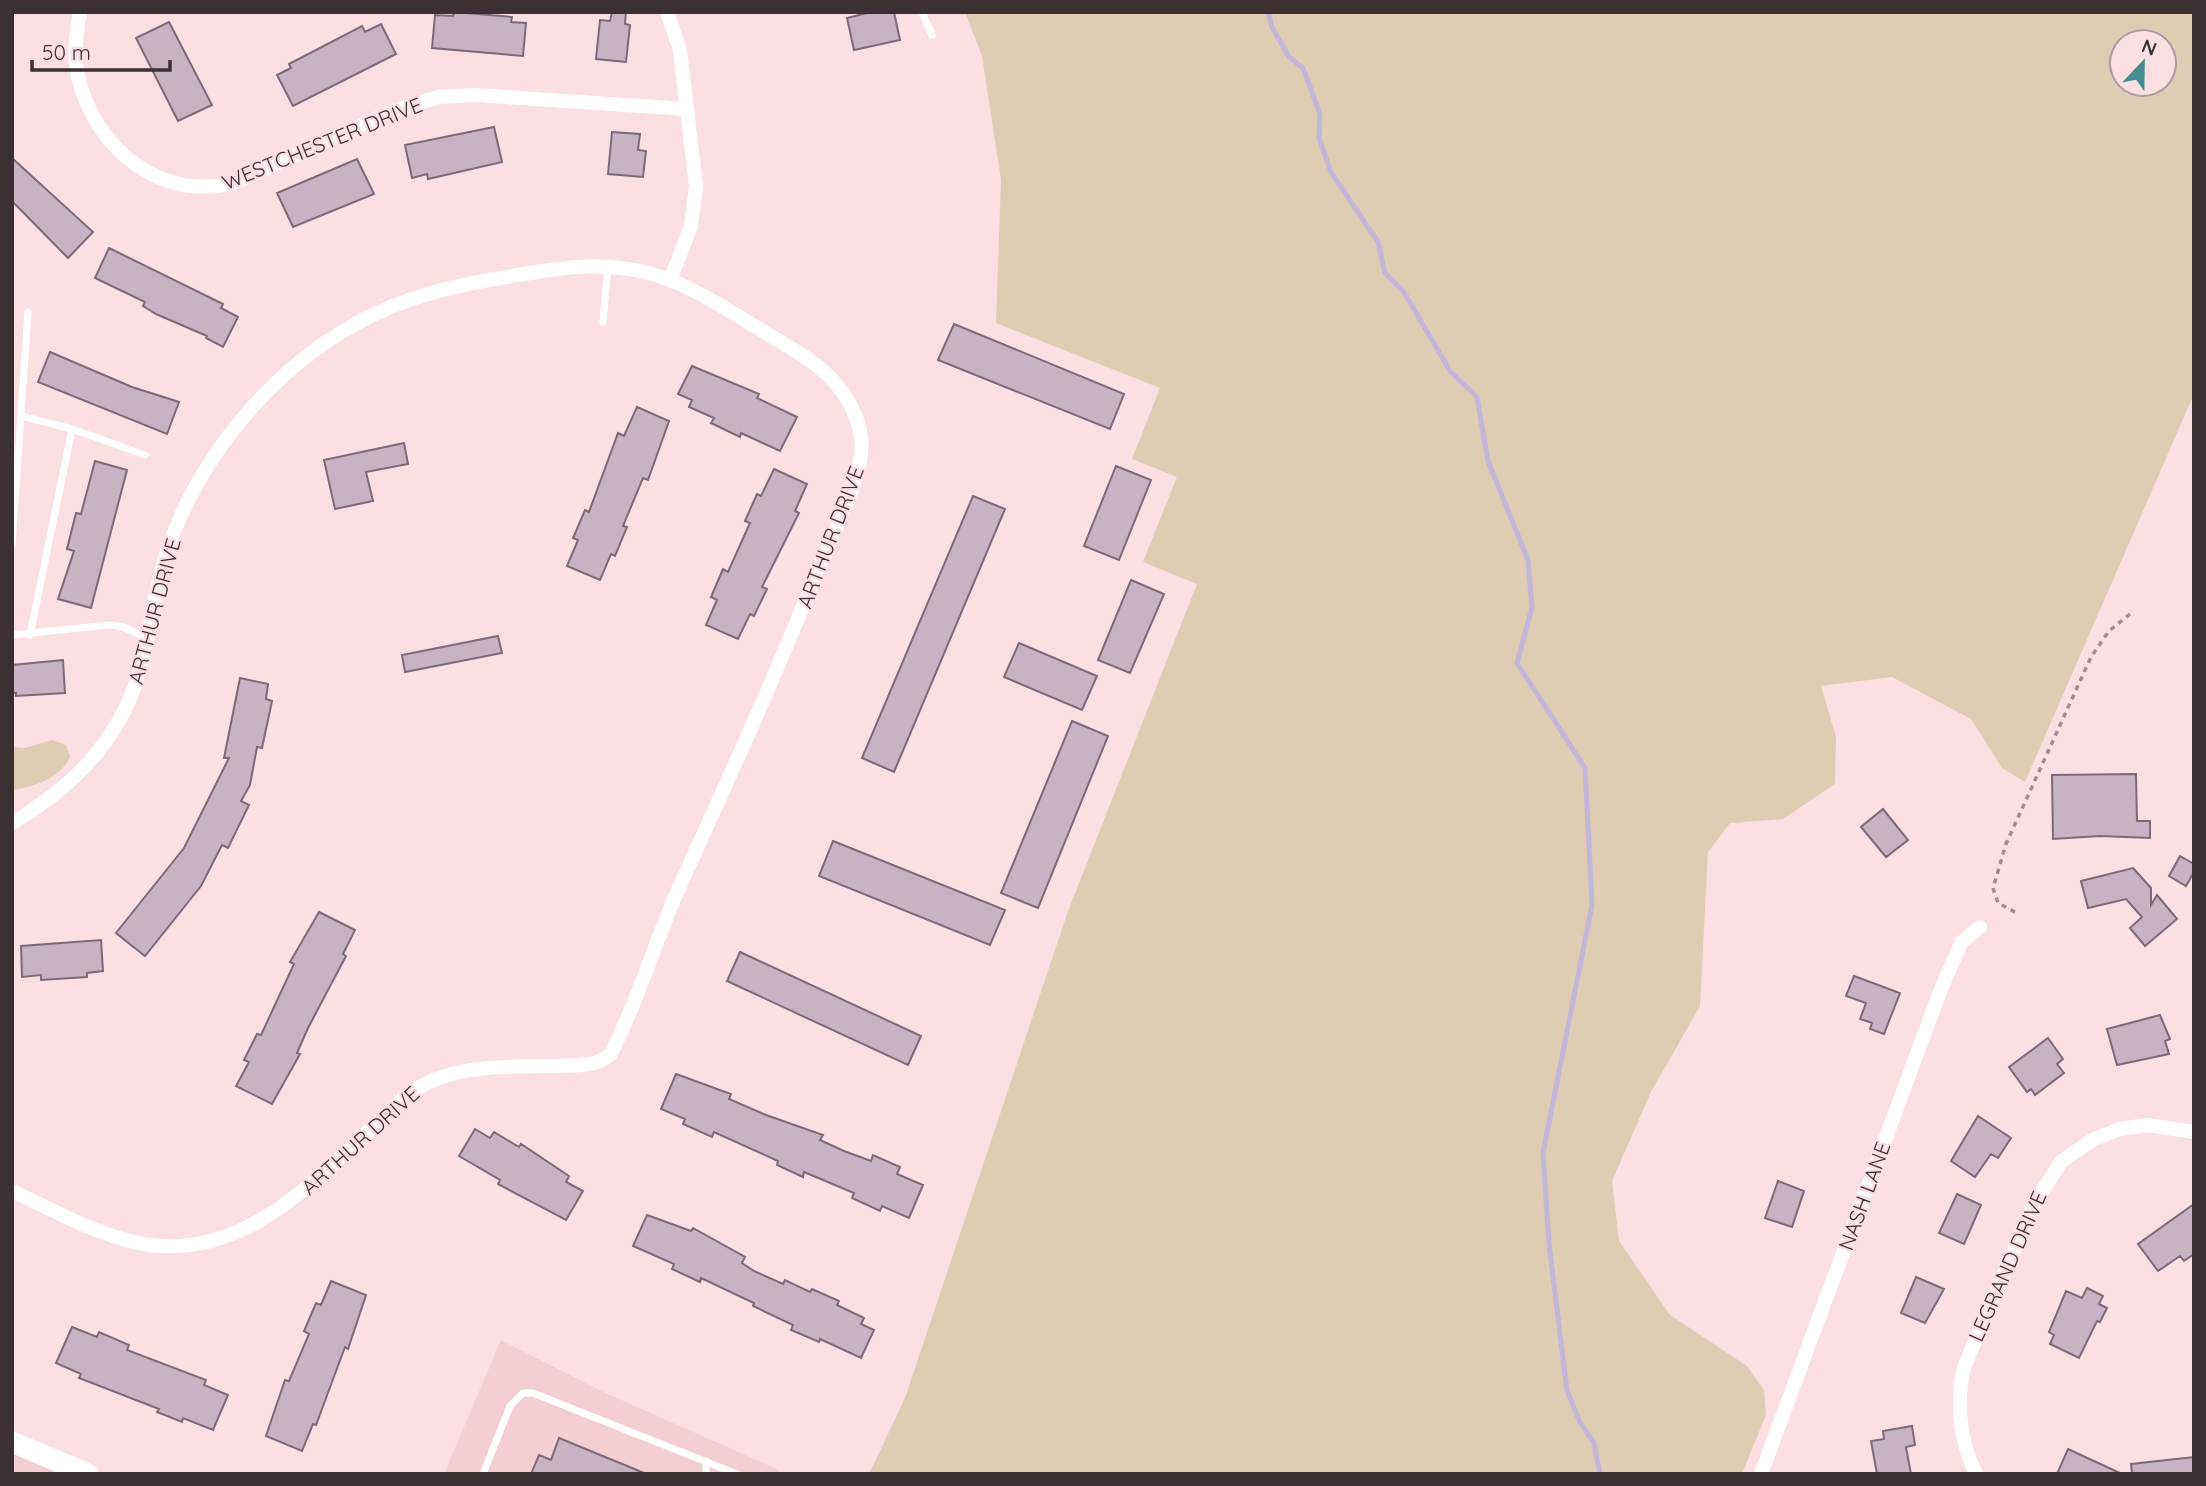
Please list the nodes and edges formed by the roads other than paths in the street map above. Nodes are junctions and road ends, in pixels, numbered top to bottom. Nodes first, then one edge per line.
1 (80, 12) edge
2 (667, 12) edge
3 (922, 12) edge
4 (932, 35) dead end
5 (686, 109) junction
6 (608, 267) junction
7 (671, 278) junction
8 (28, 312) dead end
9 (603, 323) dead end
10 (20, 416) junction
11 (72, 429) junction
12 (145, 455) dead end
13 (12, 545) edge
14 (12, 635) edge
15 (30, 635) junction
16 (147, 639) junction
17 (12, 823) edge
18 (1980, 926) dead end
19 (2194, 1132) edge
20 (12, 1191) edge
21 (12, 1441) edge
22 (706, 1461) junction
23 (88, 1474) edge
24 (483, 1474) edge
25 (706, 1474) edge
26 (737, 1474) edge
27 (1761, 1474) edge
28 (1976, 1474) edge

1 - 5 street, WESTCHESTER DRIVE
2 - 5 street
3 - 4 lane
5 - 7 street
6 - 7 street, ARTHUR DRIVE
6 - 9 lane
6 - 16 street, ARTHUR DRIVE
7 - 20 street, ARTHUR DRIVE
8 - 10 lane
10 - 11 lane
10 - 13 lane
11 - 12 lane
11 - 15 lane
14 - 15 lane
15 - 16 lane
16 - 17 street, ARTHUR DRIVE
18 - 27 street, NASH LANE
19 - 28 street, LEGRAND DRIVE
21 - 23 street
22 - 24 lane
22 - 25 lane
22 - 26 lane

